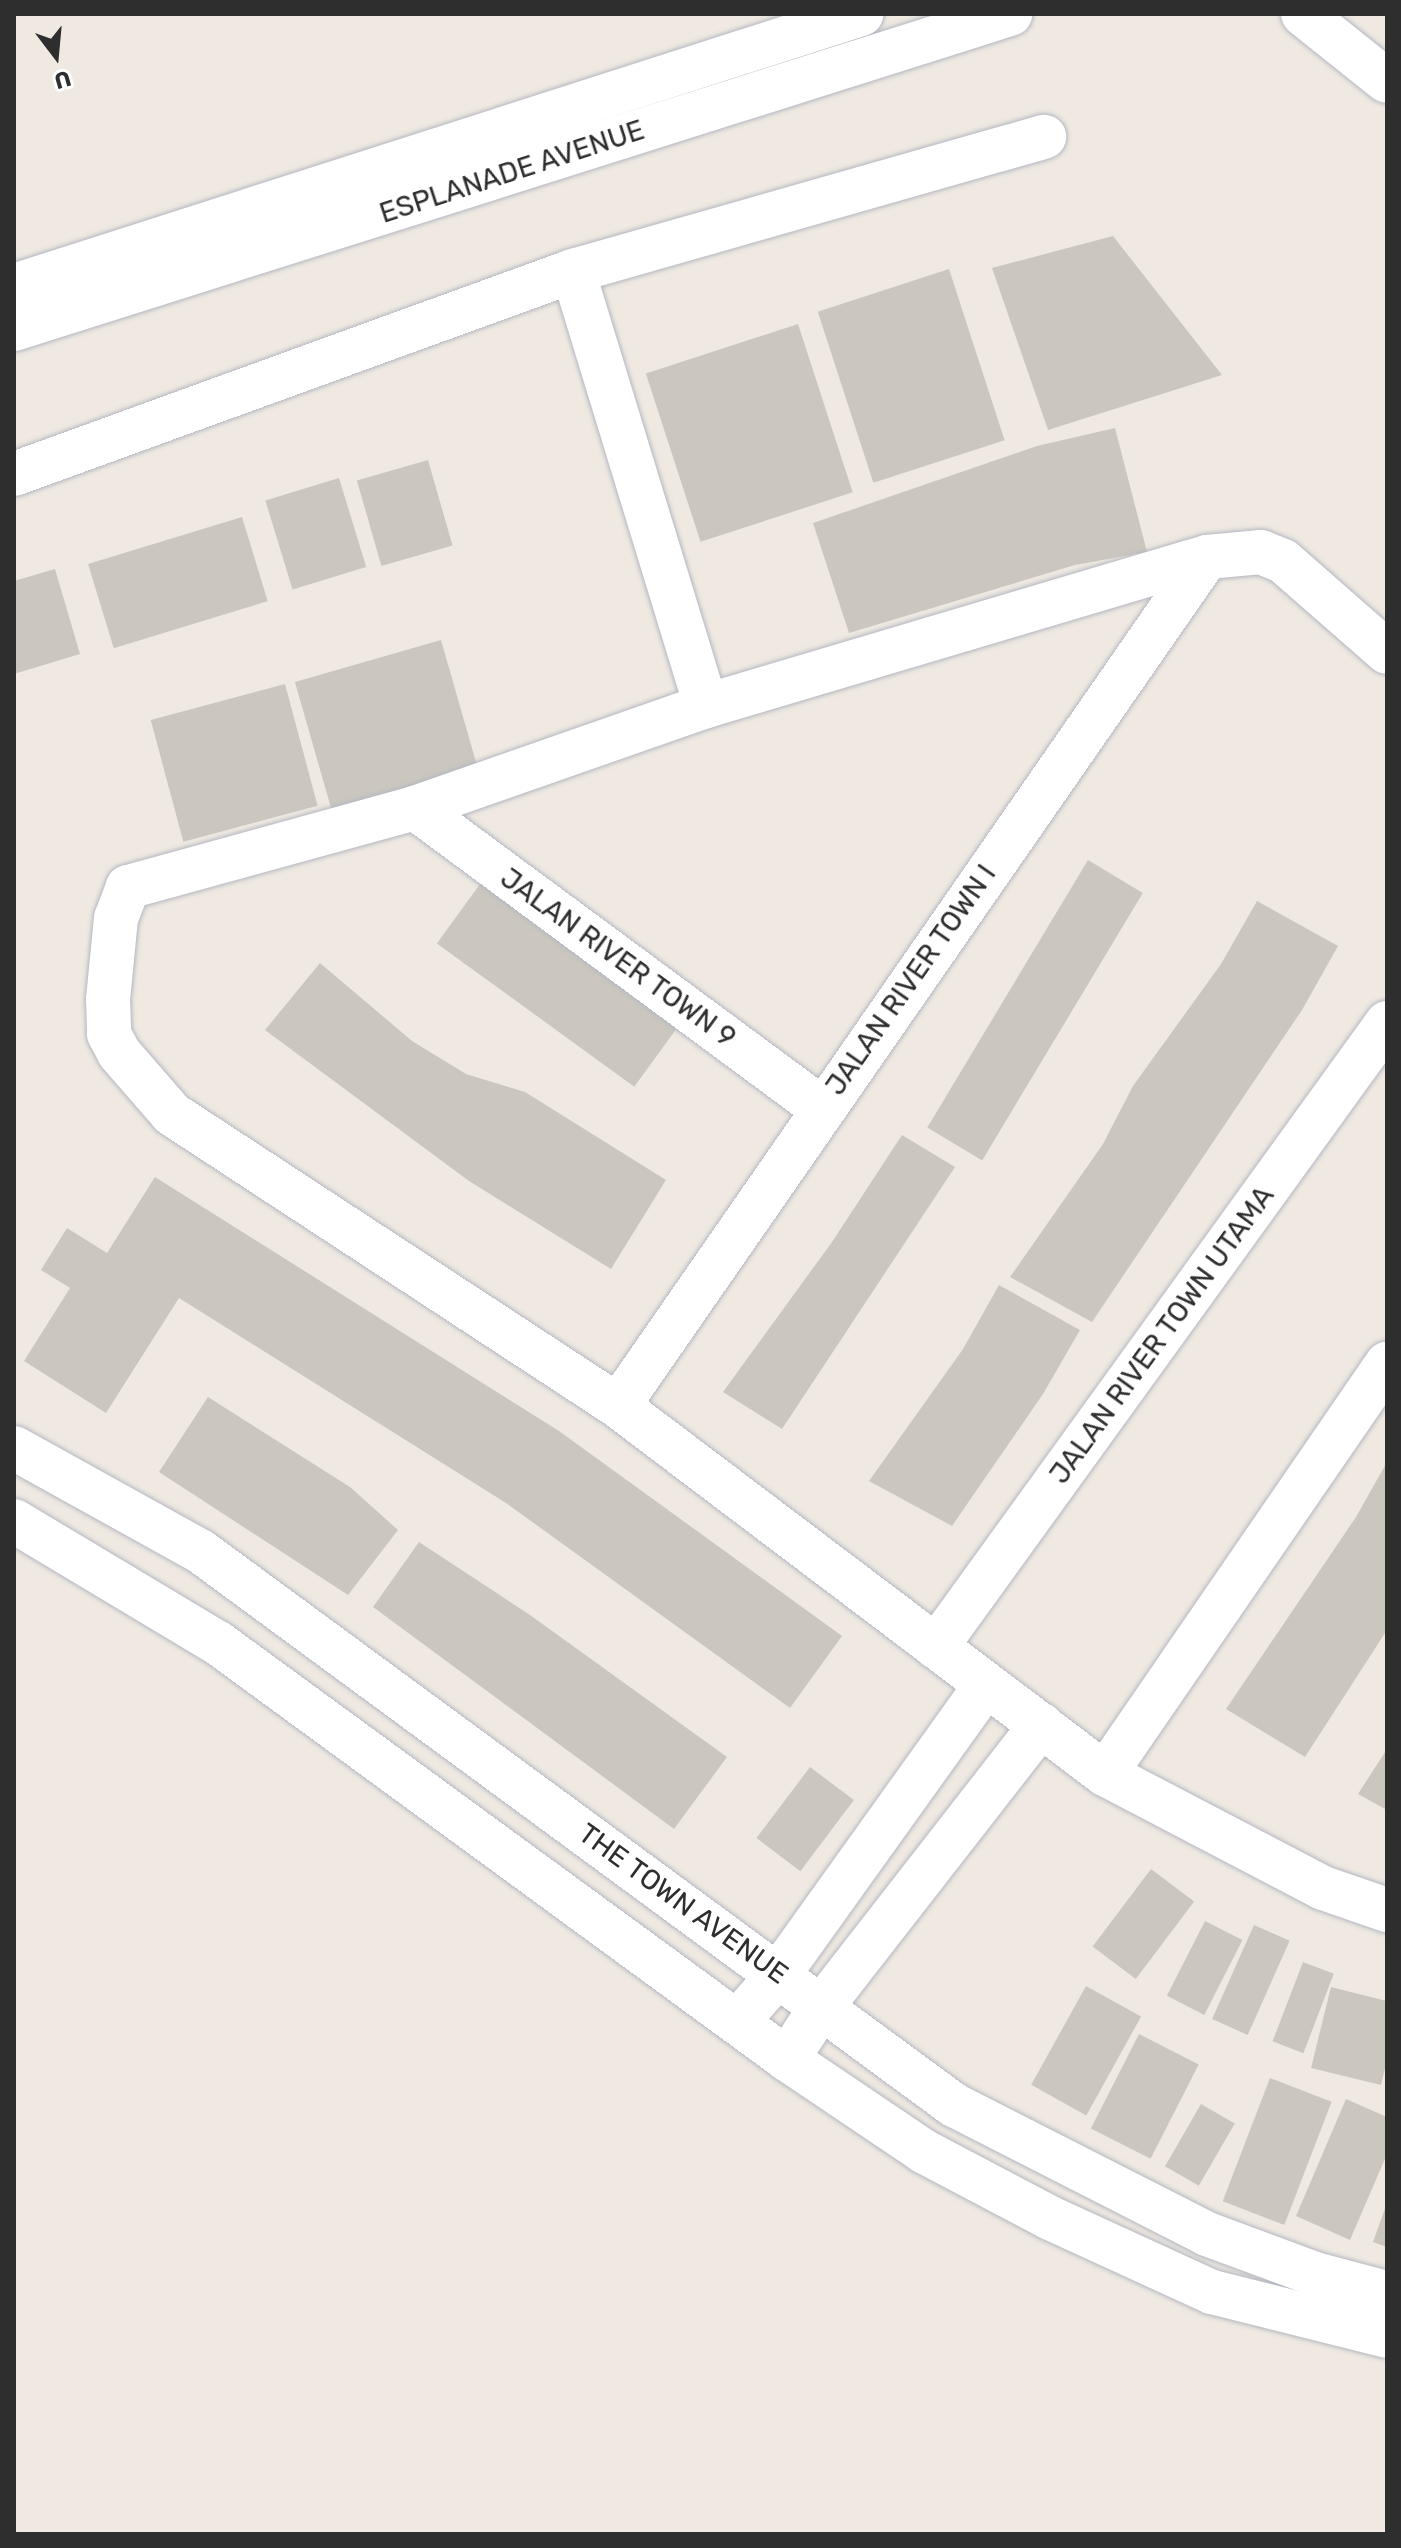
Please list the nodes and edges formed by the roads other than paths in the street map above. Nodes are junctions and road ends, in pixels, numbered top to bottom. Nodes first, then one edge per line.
1 (861, 14) edge
2 (1010, 14) edge
3 (1303, 14) edge
4 (1387, 81) edge
5 (1044, 137) dead end
6 (573, 271) junction
7 (14, 286) edge
8 (14, 329) edge
9 (14, 474) edge
10 (1207, 557) junction
11 (1387, 652) edge
12 (706, 706) junction
13 (415, 808) junction
14 (1387, 1023) edge
15 (821, 1108) junction
16 (1387, 1363) edge
17 (618, 1406) junction
18 (14, 1448) edge
19 (14, 1521) edge
20 (936, 1647) junction
21 (985, 1686) junction
22 (1041, 1725) junction
23 (1105, 1774) junction
24 (1387, 1910) edge
25 (779, 1974) junction
26 (820, 2009) junction
27 (739, 2020) junction
28 (787, 2059) junction
29 (1387, 2293) edge
30 (1387, 2336) edge

1 - 7 street, ESPLANADE AVENUE
2 - 8 street, ESPLANADE AVENUE
3 - 4 street
5 - 6 street
6 - 9 street
6 - 12 street
10 - 11 street
10 - 12 street
10 - 15 street, JALAN RIVER TOWN I
12 - 13 street
13 - 15 street, JALAN RIVER TOWN 9
13 - 17 street
14 - 20 street, JALAN RIVER TOWN UTAMA
15 - 17 street, JALAN RIVER TOWN I
16 - 23 street
17 - 20 street
18 - 25 street, THE TOWN AVENUE
19 - 27 street
20 - 21 street
21 - 22 street
21 - 25 street
22 - 23 street
22 - 26 street
23 - 24 street
25 - 26 street, THE TOWN AVENUE
25 - 27 street
26 - 28 street
26 - 29 street, THE TOWN AVENUE
27 - 28 street
28 - 30 street

